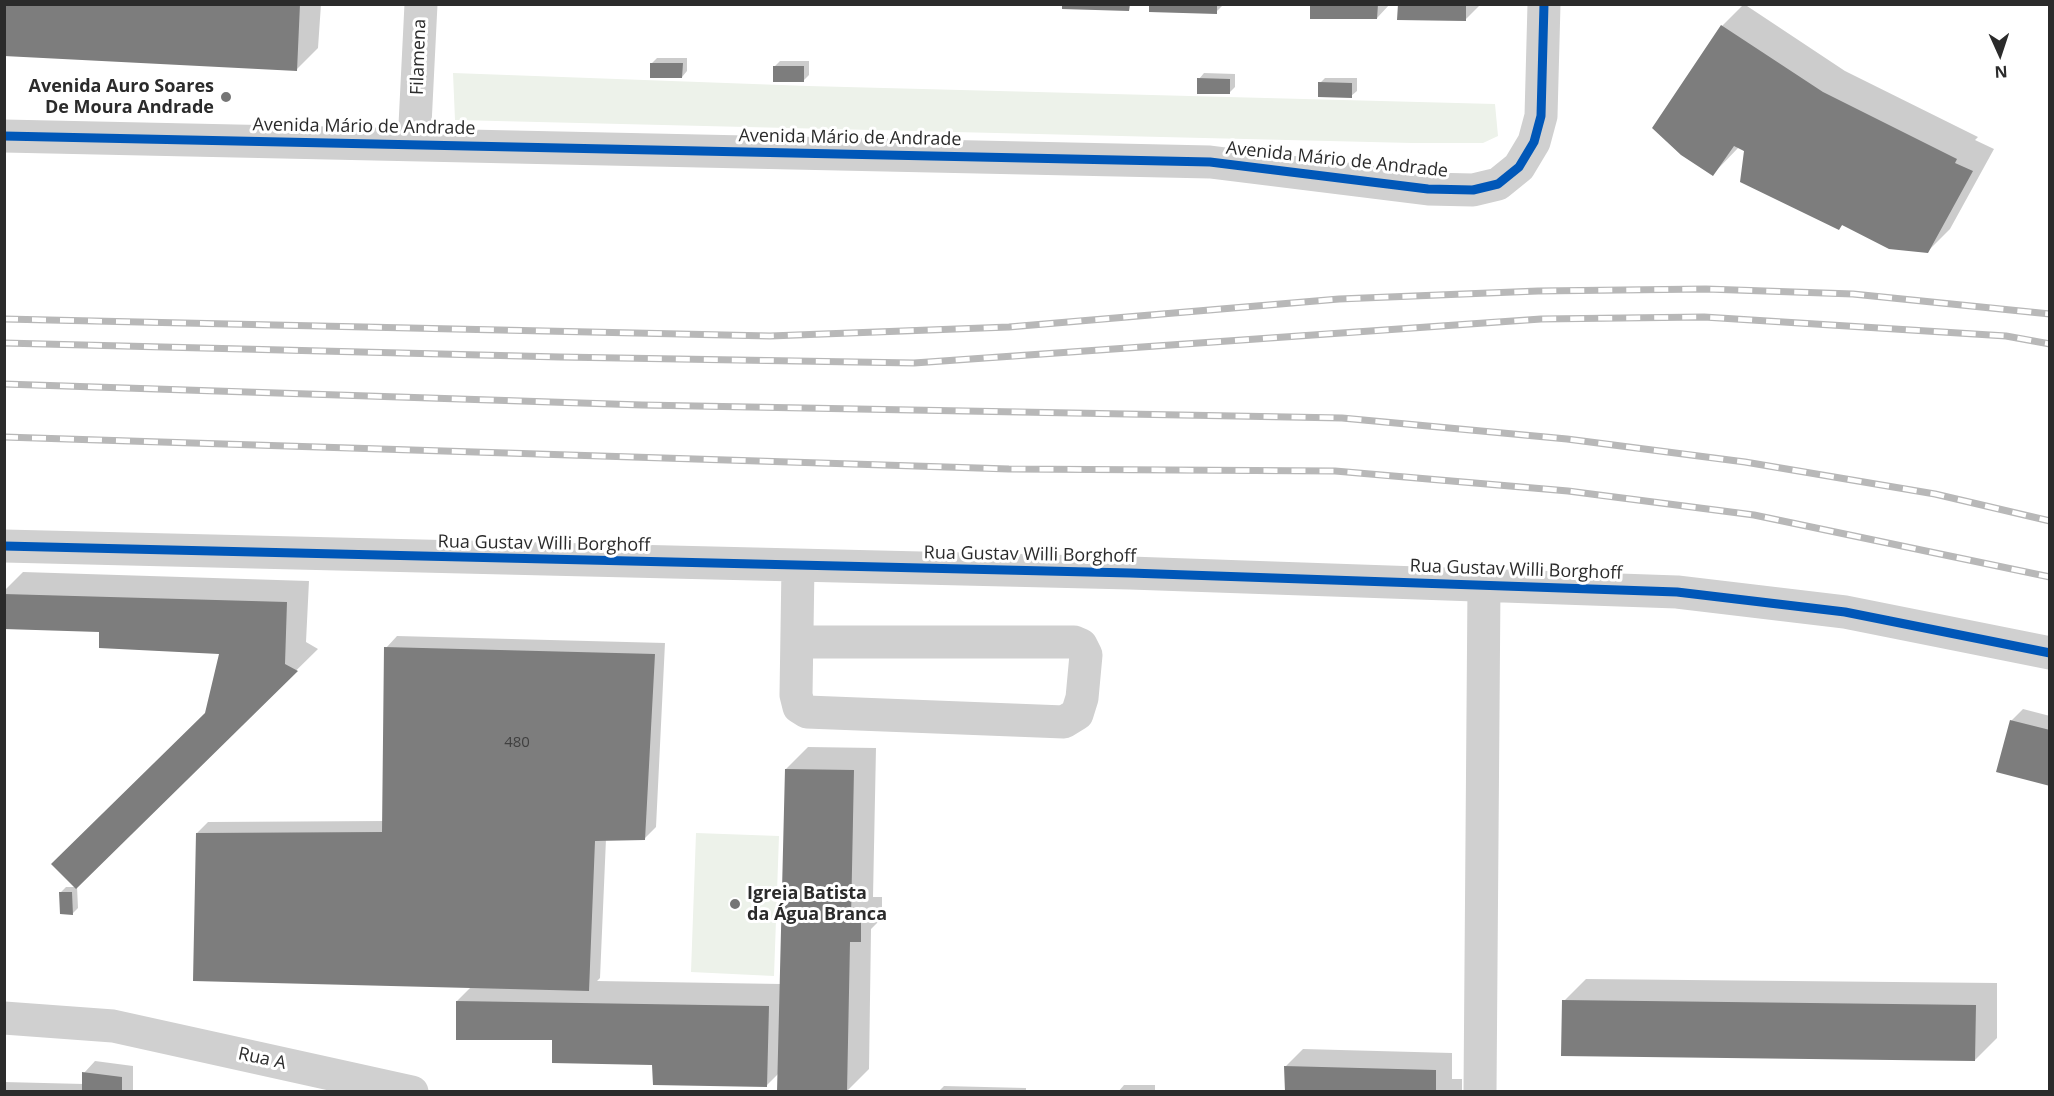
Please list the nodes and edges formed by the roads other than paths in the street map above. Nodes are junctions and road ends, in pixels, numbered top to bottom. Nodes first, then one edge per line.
1 (421, 4) edge
2 (1544, 4) edge
3 (4, 136) edge
4 (414, 145) junction
5 (4, 546) edge
6 (798, 566) junction
7 (1484, 585) junction
8 (798, 642) junction
9 (2049, 653) edge
10 (4, 1018) edge
11 (412, 1092) edge
12 (1480, 1092) edge

1 - 4 street, Filamena
2 - 4 street, Avenida Mário de Andrade
3 - 4 street, Avenida Mário de Andrade
5 - 6 street, Rua Gustav Willi Borghoff
6 - 7 street, Rua Gustav Willi Borghoff
6 - 8 street
7 - 9 street, Rua Gustav Willi Borghoff
7 - 12 street
8 - 8 street
10 - 11 street, Rua A

